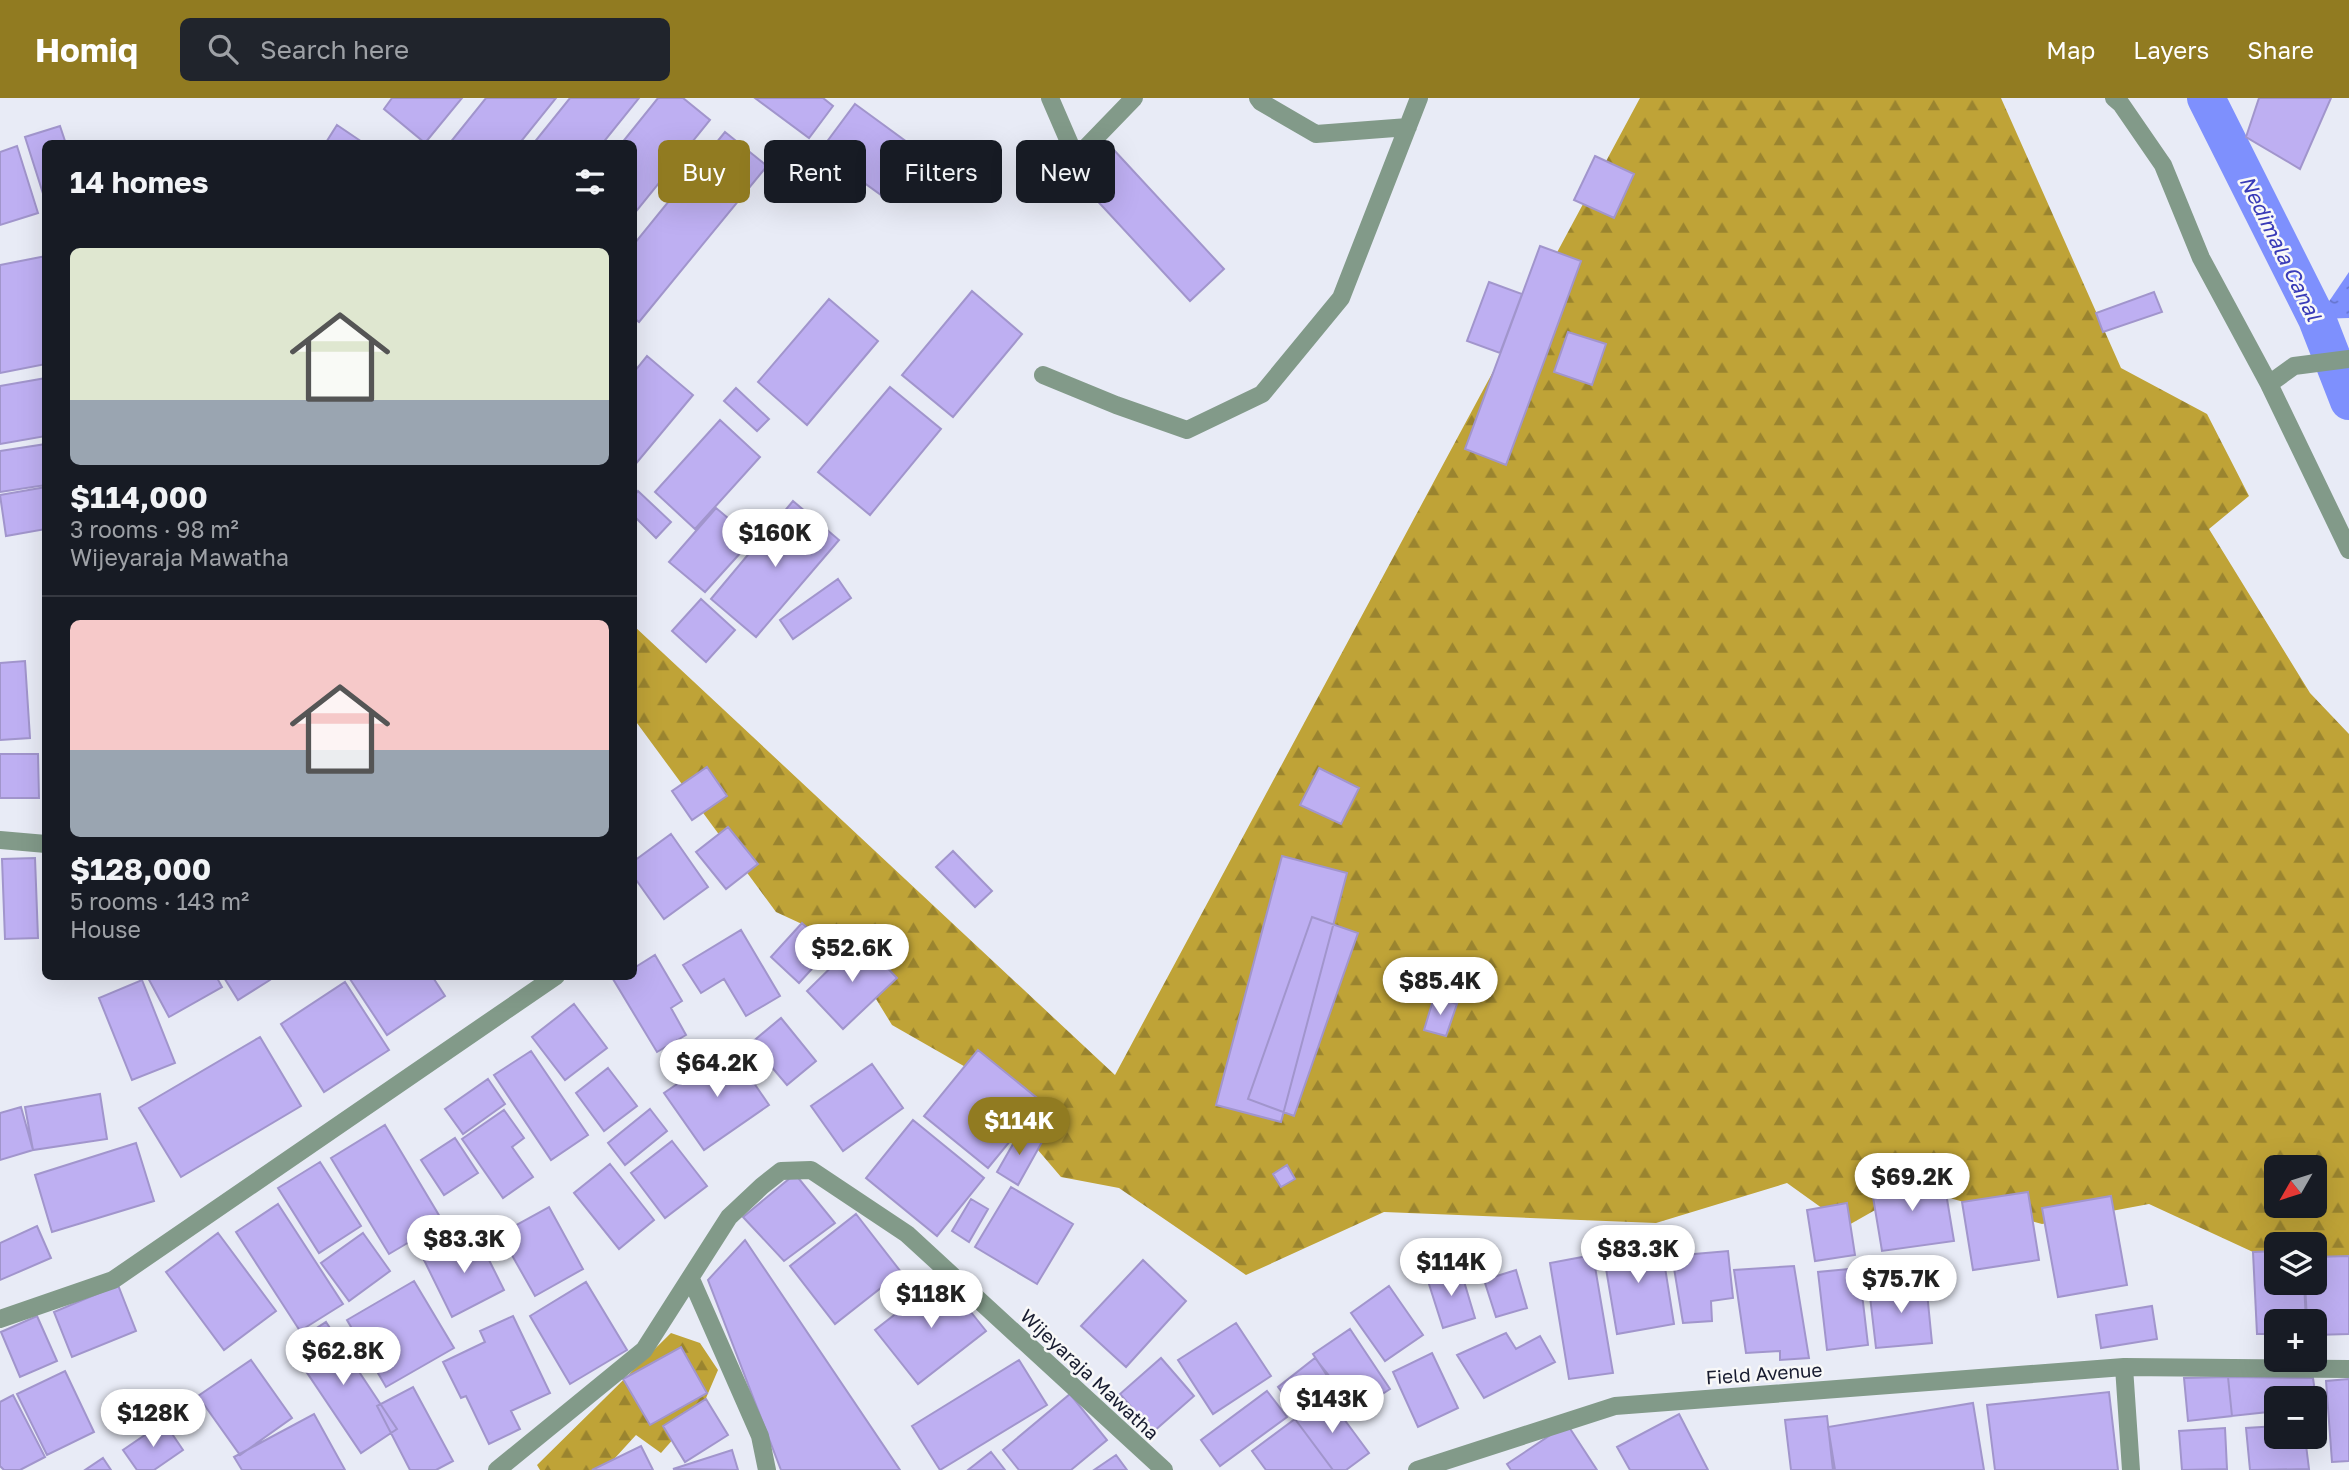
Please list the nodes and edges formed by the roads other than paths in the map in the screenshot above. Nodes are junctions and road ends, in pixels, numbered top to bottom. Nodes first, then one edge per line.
1 (1050, 98) edge
2 (1134, 98) edge
3 (1258, 98) edge
4 (1419, 98) edge
5 (2113, 98) edge
6 (1408, 127) junction
7 (1068, 140) edge
8 (1093, 140) edge
9 (2349, 359) edge
10 (1043, 375) dead end
11 (2269, 384) junction
12 (2349, 550) edge
13 (0, 840) edge
14 (42, 844) edge
15 (550, 980) edge
16 (691, 1279) junction
17 (0, 1319) edge
18 (2123, 1367) junction
19 (2349, 1369) edge
20 (497, 1470) edge
21 (767, 1470) edge
22 (1164, 1470) edge
23 (1417, 1470) edge
24 (2131, 1470) edge

1 - 7 street
2 - 8 street
3 - 6 street
4 - 6 street
5 - 11 street
6 - 10 street
9 - 11 street
11 - 12 street
13 - 14 street
15 - 17 street
16 - 20 street, Wijeyaraja Mawatha
16 - 21 street
16 - 22 street, Wijeyaraja Mawatha
18 - 19 street, Field Avenue
18 - 23 street, Field Avenue
18 - 24 street

